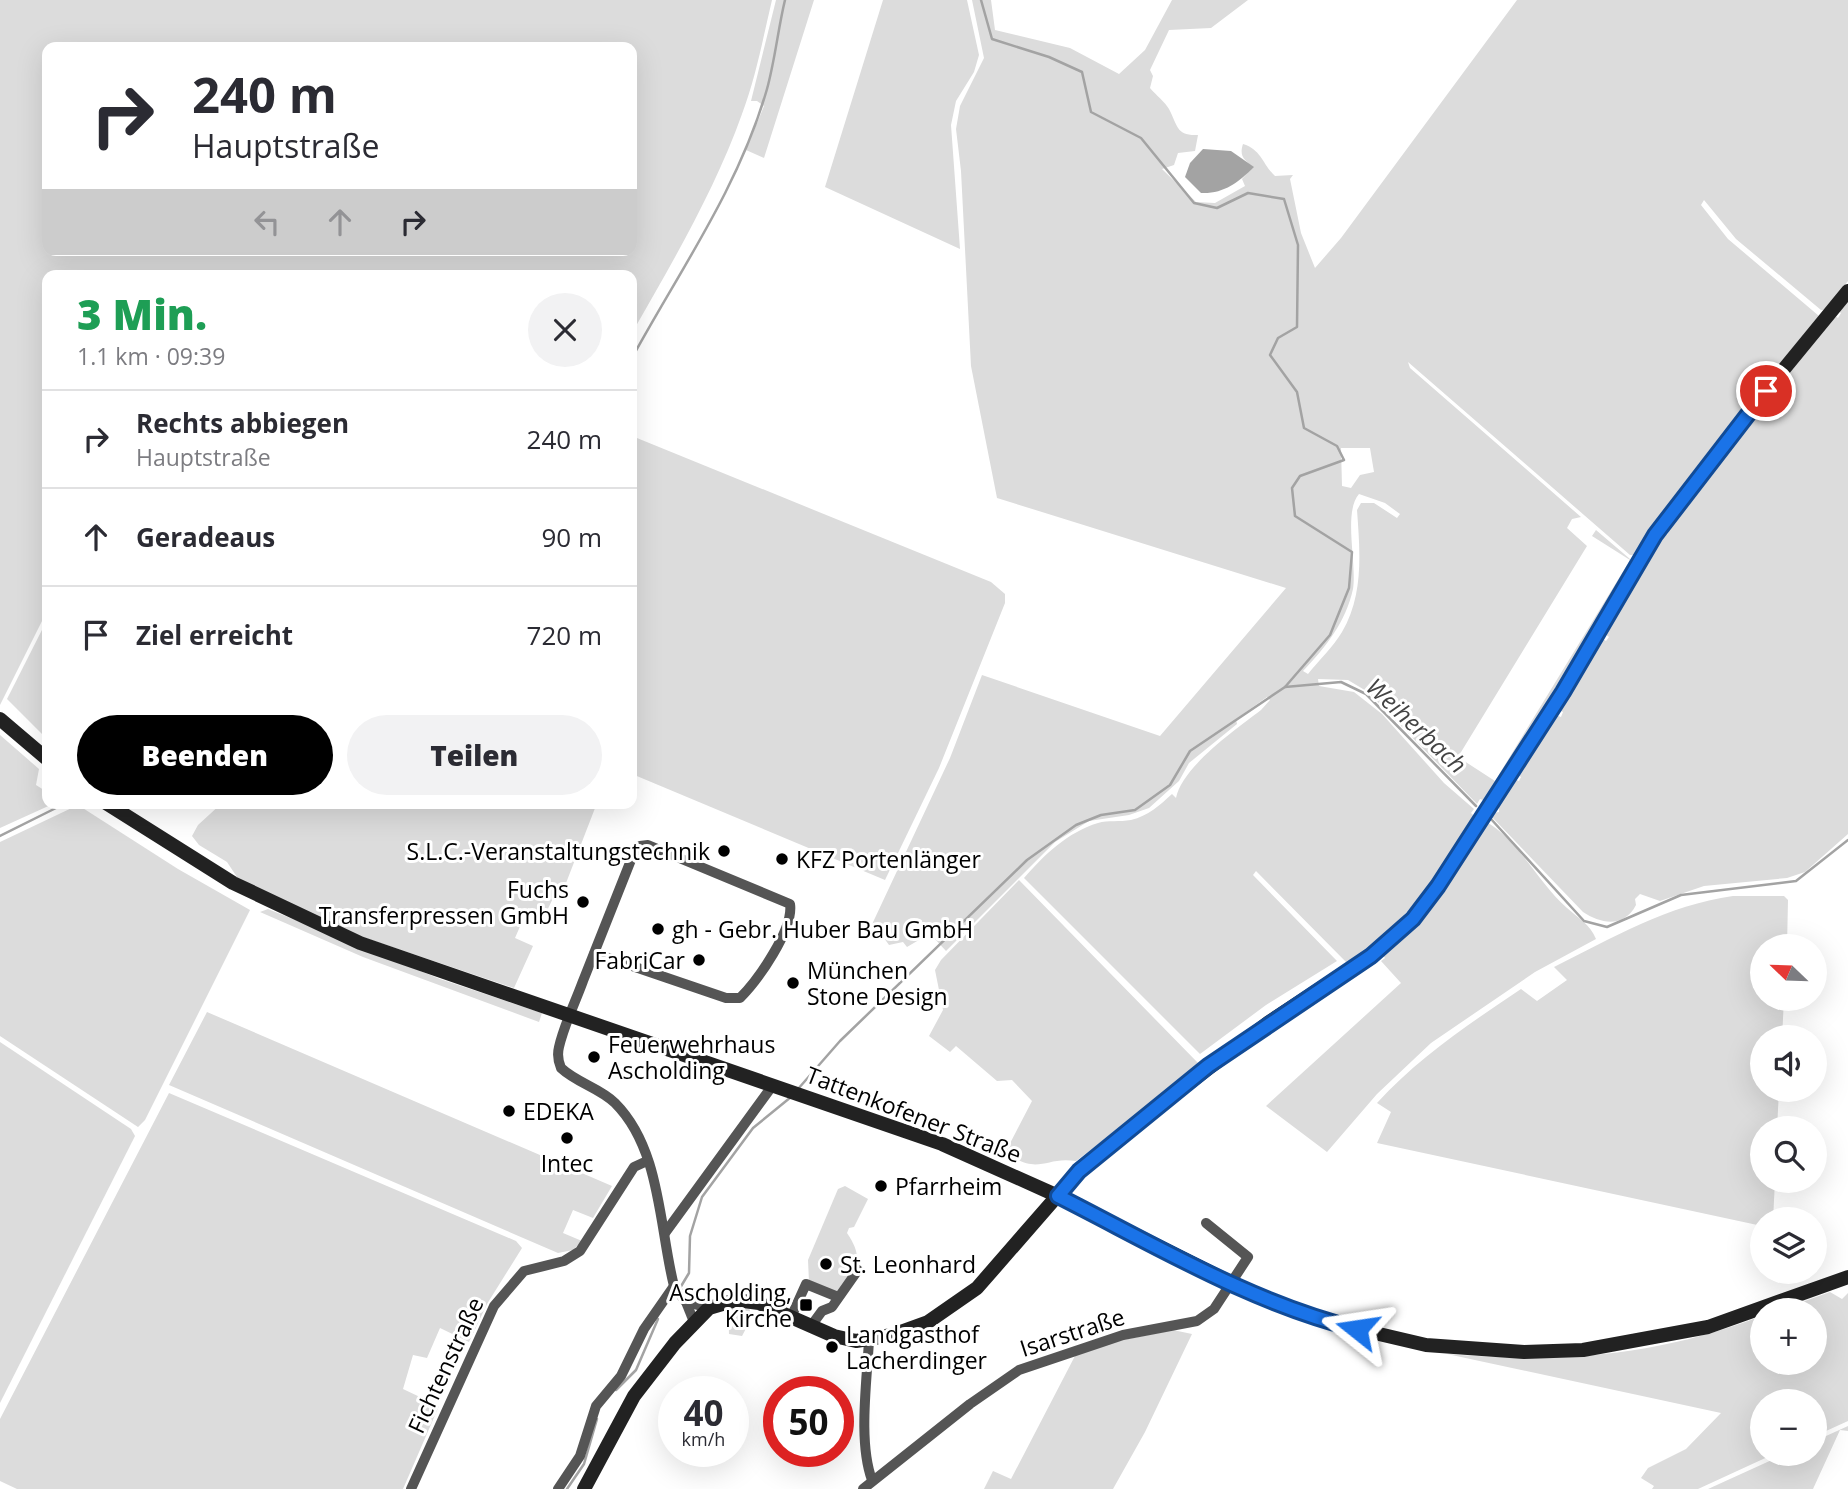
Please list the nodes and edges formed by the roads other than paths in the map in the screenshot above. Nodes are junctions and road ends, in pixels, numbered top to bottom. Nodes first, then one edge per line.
1 (1848, 291) edge
2 (0, 719) edge
3 (42, 755) edge
4 (115, 809) edge
5 (594, 953) junction
6 (570, 1016) junction
7 (779, 1087) junction
8 (647, 1161) junction
9 (1058, 1196) junction
10 (1206, 1223) dead end
11 (665, 1233) junction
12 (858, 1270) dead end
13 (1848, 1277) edge
14 (1230, 1282) junction
15 (679, 1292) junction
16 (838, 1297) junction
17 (709, 1308) junction
18 (792, 1315) junction
19 (694, 1322) junction
20 (811, 1326) junction
21 (869, 1340) junction
22 (872, 1480) junction
23 (411, 1489) edge
24 (558, 1489) edge
25 (584, 1489) edge
26 (863, 1489) edge

1 - 9 main road
2 - 3 main road
4 - 6 main road, Tattenkofener Straße
5 - 5 street
5 - 6 street
6 - 7 main road, Tattenkofener Straße
6 - 8 street
7 - 9 main road, Tattenkofener Straße
7 - 11 street
8 - 11 street
8 - 23 street, Fichtenstraße
9 - 14 main road, Tattenkofener Straße
9 - 21 main road
10 - 14 street
11 - 15 street
12 - 16 street
13 - 14 main road, Tattenkofener Straße
14 - 22 street, Isarstraße
15 - 17 street
15 - 19 street
15 - 24 street
16 - 18 street
16 - 20 street
17 - 18 main road
17 - 19 main road
18 - 20 main road
19 - 25 main road
20 - 21 main road
21 - 22 street
22 - 26 street, Isarstraße

